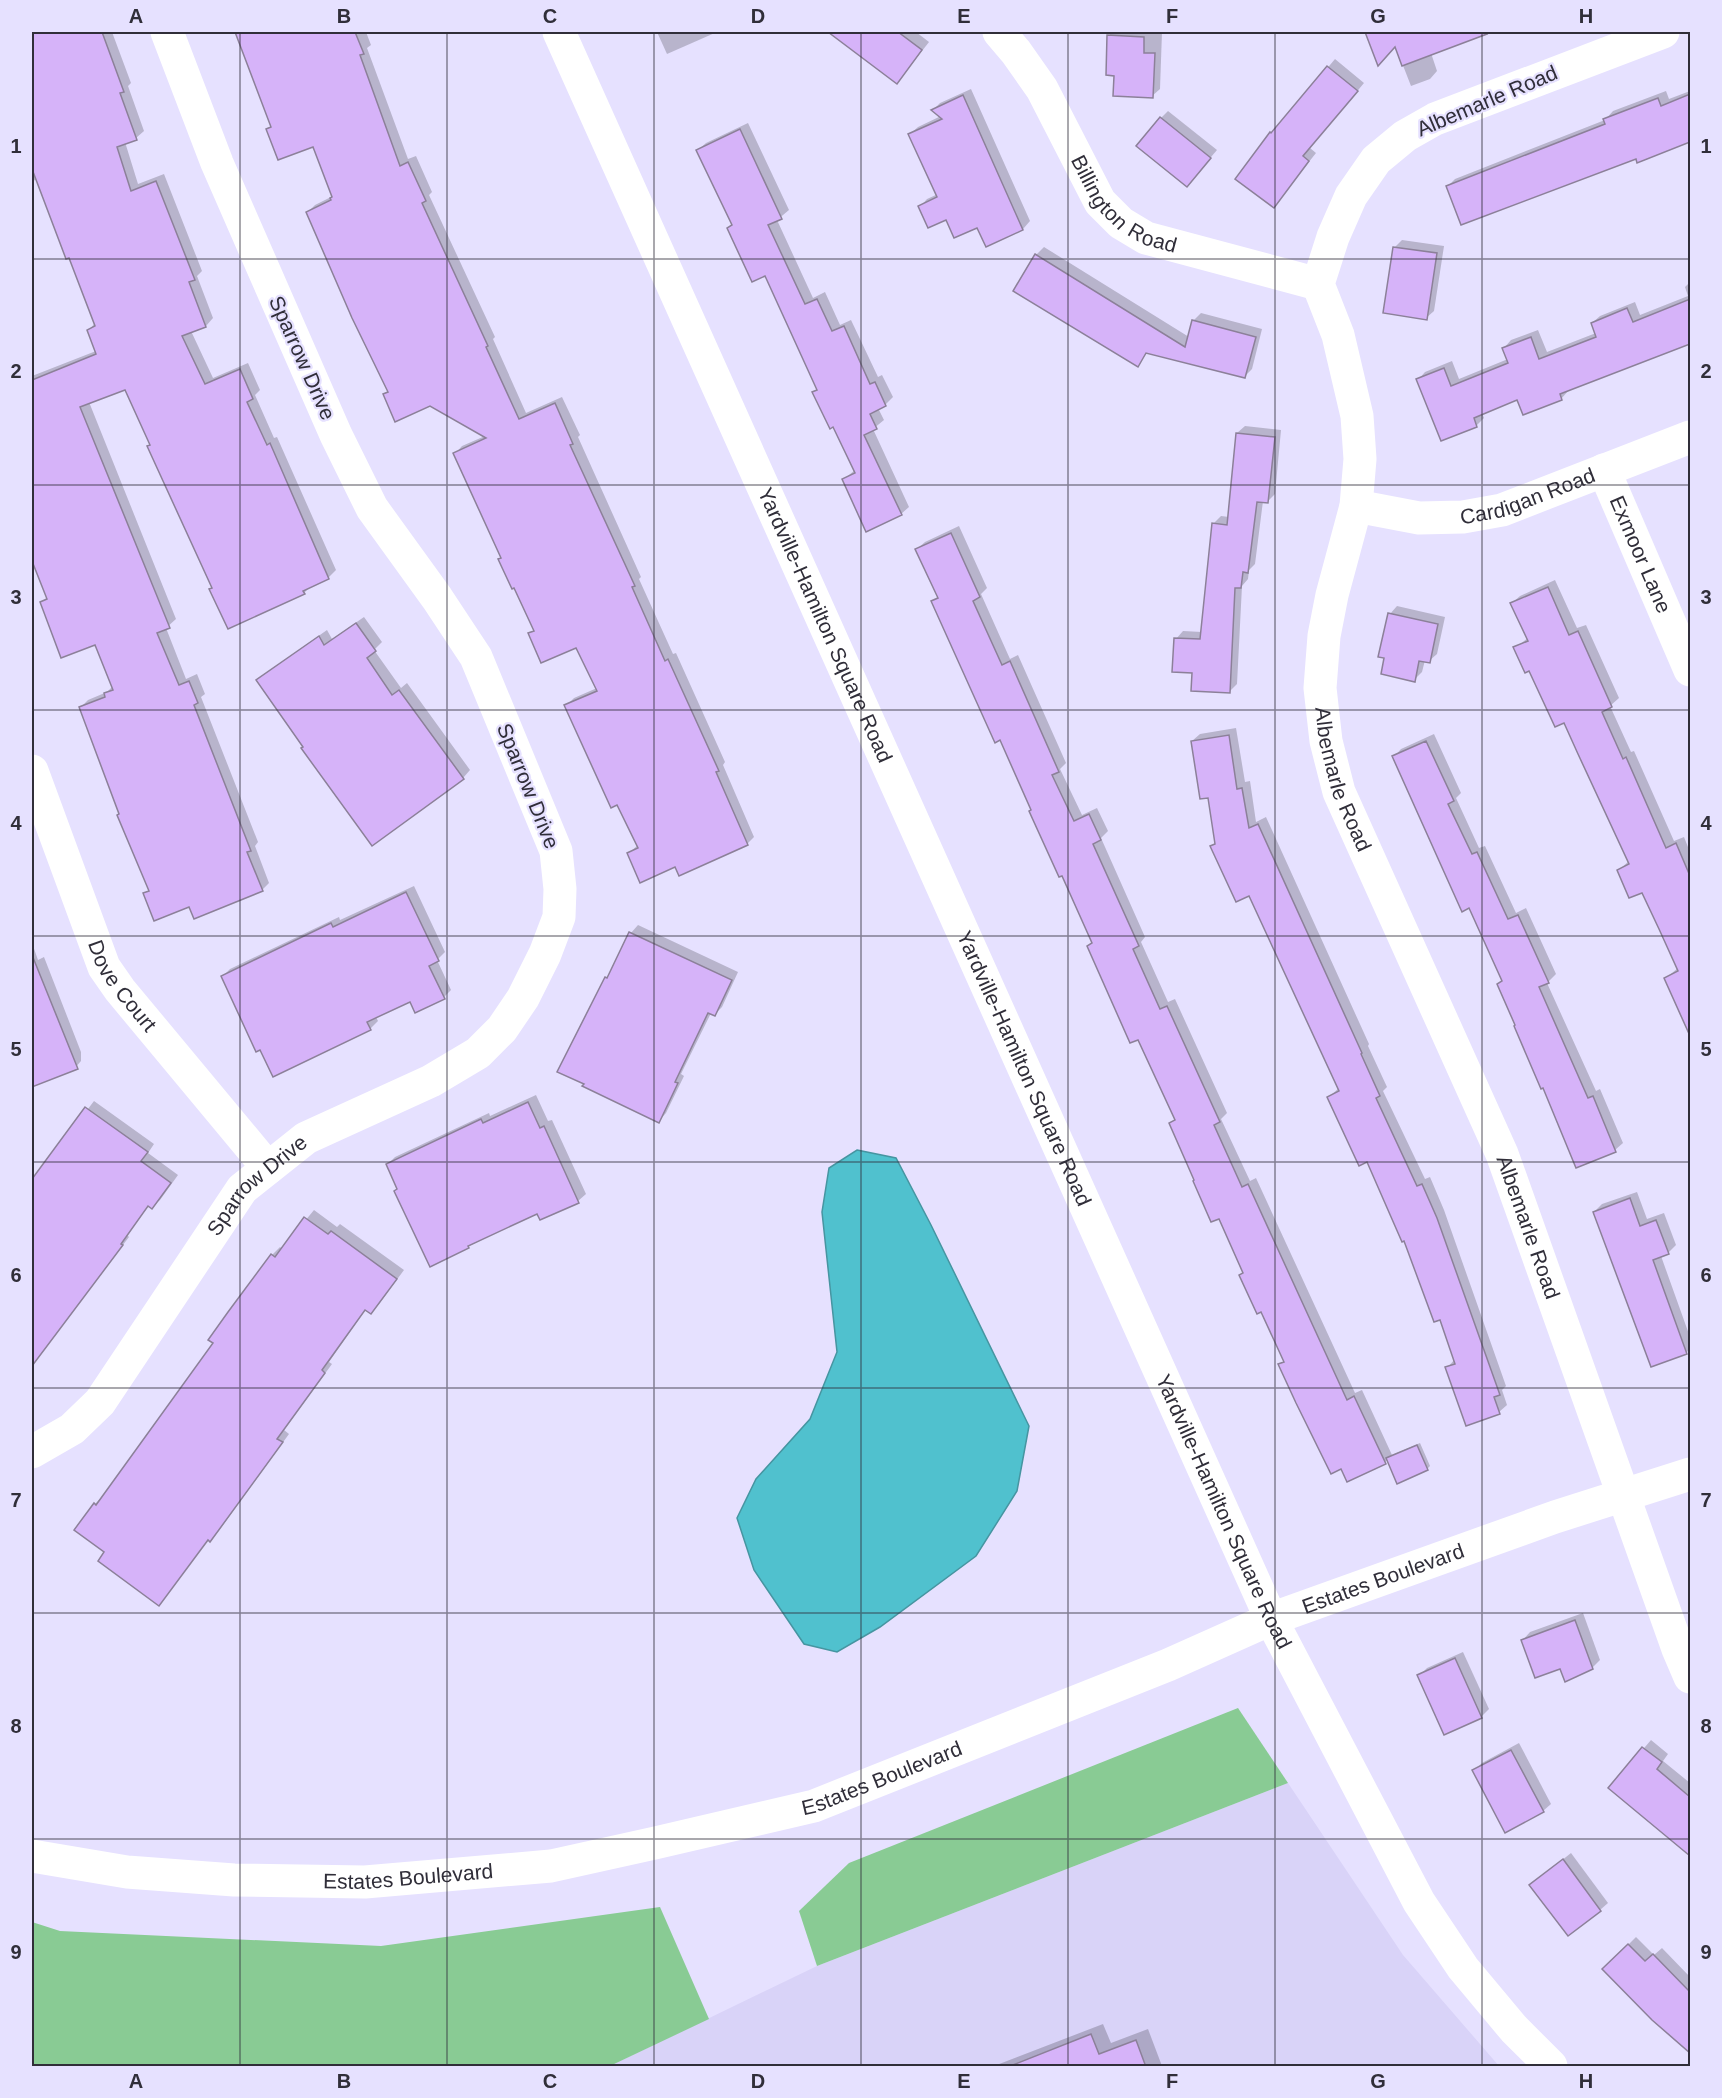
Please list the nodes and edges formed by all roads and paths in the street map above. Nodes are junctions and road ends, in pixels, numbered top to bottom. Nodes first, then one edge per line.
1 (166, 32) edge
2 (559, 32) edge
3 (1663, 32) edge
4 (1016, 38) edge
5 (1318, 284) junction
6 (1690, 437) edge
7 (1604, 471) junction
8 (1356, 506) junction
9 (1690, 670) edge
10 (32, 771) edge
11 (268, 1168) junction
12 (32, 1452) edge
13 (1690, 1474) edge
14 (1623, 1494) junction
15 (1270, 1619) junction
16 (1690, 1677) edge
17 (32, 1856) edge
18 (1551, 2067) edge

1 - 11 street, Sparrow Drive
2 - 15 street, Yardville-Hamilton Square Road
3 - 5 street, Albemarle Road
4 - 5 street, Billington Road
5 - 8 street, Albemarle Road
6 - 7 street, Cardigan Road
7 - 8 street, Cardigan Road
7 - 9 street, Exmoor Lane
8 - 14 street, Albemarle Road
10 - 11 street, Dove Court
11 - 12 street, Sparrow Drive
13 - 14 street, Estates Boulevard
14 - 15 street, Estates Boulevard
14 - 16 street, Albemarle Road
15 - 17 street, Estates Boulevard
15 - 18 street, Yardville-Hamilton Square Road

